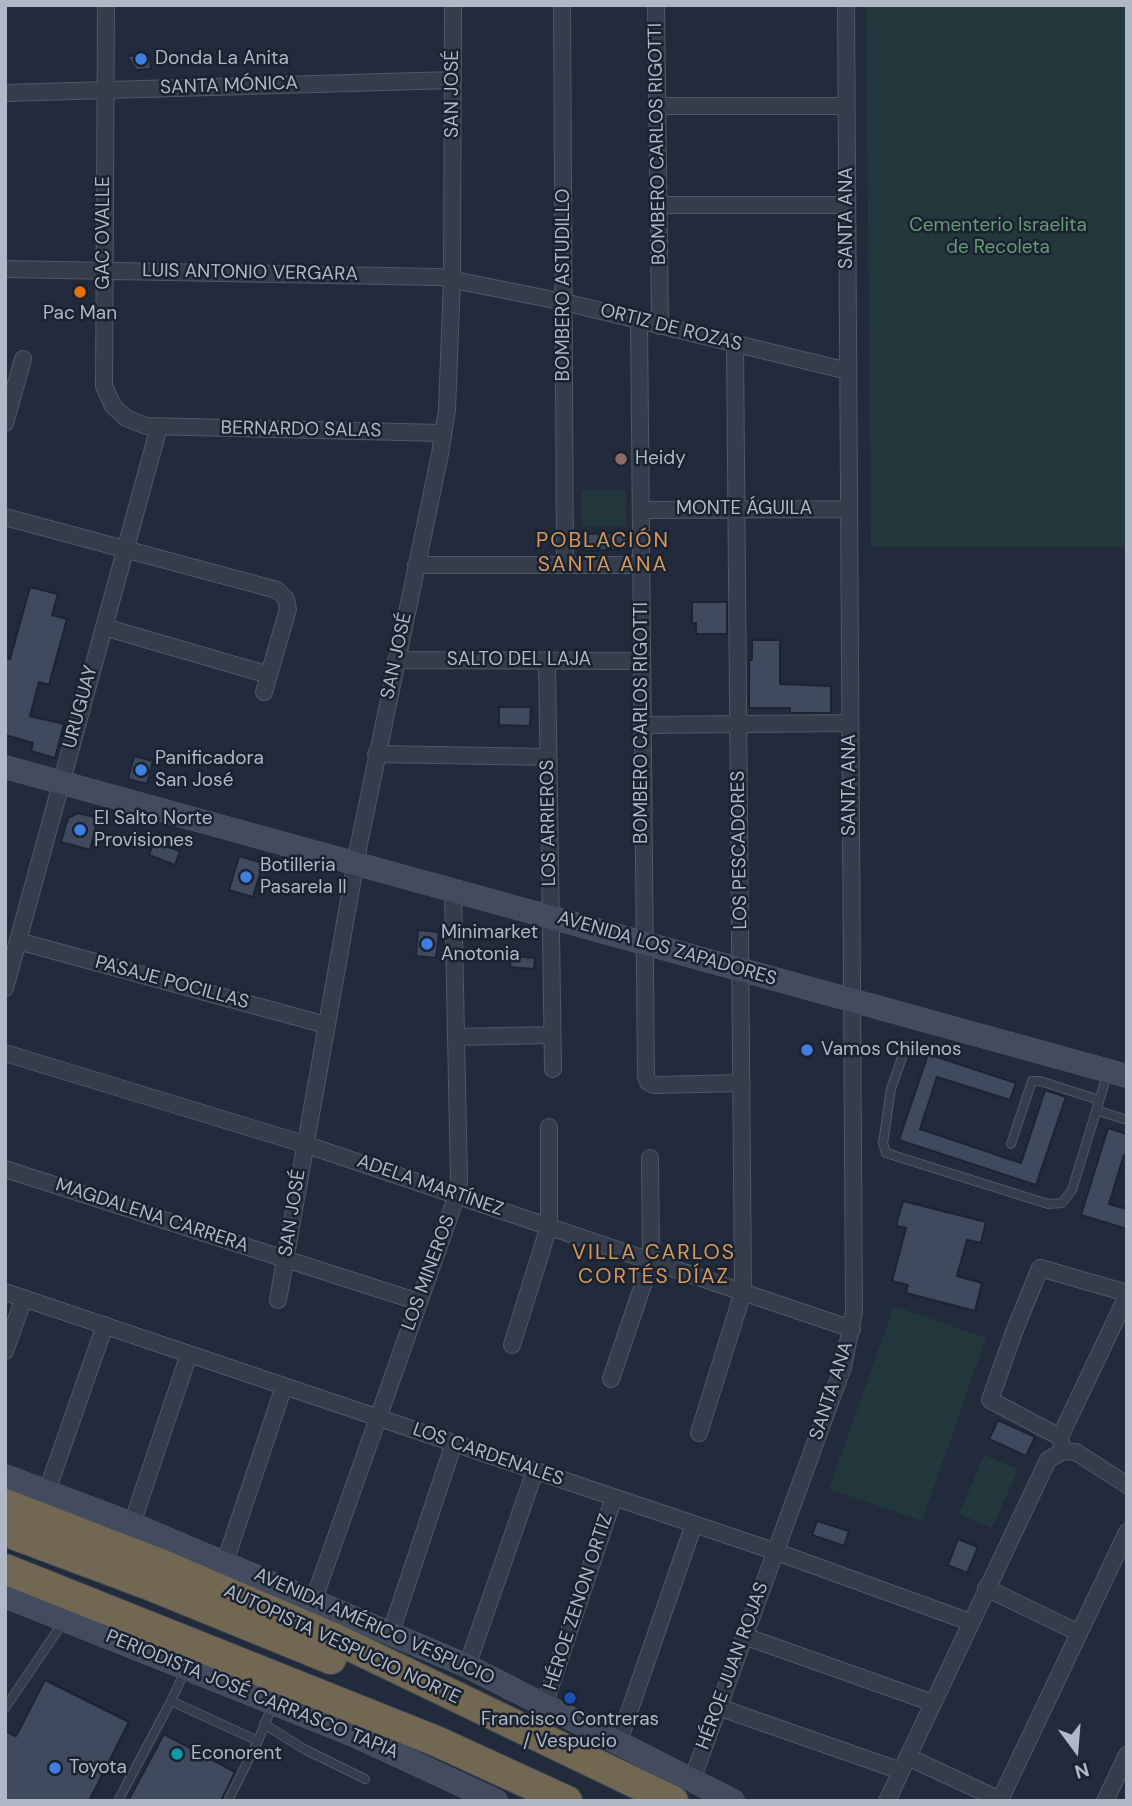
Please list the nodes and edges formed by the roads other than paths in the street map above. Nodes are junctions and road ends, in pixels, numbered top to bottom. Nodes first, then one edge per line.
1 (106, 5) edge
2 (453, 5) edge
3 (562, 5) edge
4 (656, 5) edge
5 (846, 5) edge
6 (453, 80) junction
7 (105, 90) junction
8 (5, 93) edge
9 (657, 106) junction
10 (846, 106) junction
11 (659, 205) junction
12 (847, 205) junction
13 (5, 269) edge
14 (104, 271) junction
15 (452, 279) junction
16 (564, 302) junction
17 (639, 320) junction
18 (660, 326) junction
19 (735, 343) junction
20 (23, 359) dead end
21 (848, 371) junction
22 (5, 423) edge
23 (159, 427) junction
24 (443, 433) junction
25 (737, 509) junction
26 (848, 509) junction
27 (640, 510) junction
28 (5, 517) edge
29 (125, 549) junction
30 (416, 565) junction
31 (565, 565) junction
32 (641, 565) junction
33 (104, 627) junction
34 (396, 660) junction
35 (547, 660) junction
36 (642, 660) junction
37 (269, 675) junction
38 (264, 692) dead end
39 (849, 723) junction
40 (738, 724) junction
41 (642, 725) junction
42 (376, 754) junction
43 (548, 757) junction
44 (5, 767) edge
45 (61, 782) junction
46 (355, 863) junction
47 (453, 890) junction
48 (550, 916) junction
49 (18, 941) junction
50 (644, 943) junction
51 (741, 970) junction
52 (5, 988) edge
53 (851, 1000) junction
54 (326, 1026) junction
55 (552, 1035) junction
56 (456, 1037) junction
57 (906, 1046) dead end
58 (5, 1053) edge
59 (552, 1069) dead end
60 (1117, 1073) edge
61 (742, 1083) junction
62 (1098, 1100) junction
63 (1096, 1110) junction
64 (1127, 1120) edge
65 (549, 1127) dead end
66 (304, 1144) junction
67 (1012, 1144) dead end
68 (650, 1158) dead end
69 (5, 1169) edge
70 (457, 1195) junction
71 (550, 1226) junction
72 (285, 1259) junction
73 (650, 1261) junction
74 (5, 1292) edge
75 (743, 1292) junction
76 (1127, 1295) edge
77 (24, 1298) junction
78 (278, 1300) dead end
79 (419, 1302) junction
80 (105, 1325) junction
81 (852, 1329) junction
82 (512, 1345) dead end
83 (5, 1351) edge
84 (189, 1354) junction
85 (611, 1379) dead end
86 (284, 1386) junction
87 (379, 1418) junction
88 (699, 1433) dead end
89 (454, 1443) junction
90 (1062, 1444) junction
91 (535, 1471) junction
92 (5, 1476) edge
93 (1127, 1485) edge
94 (47, 1491) junction
95 (614, 1497) junction
96 (5, 1504) edge
97 (132, 1524) junction
98 (694, 1524) junction
99 (5, 1531) edge
100 (1127, 1532) edge
101 (774, 1551) junction
102 (225, 1562) junction
103 (5, 1569) edge
104 (986, 1588) junction
105 (5, 1596) edge
106 (314, 1599) junction
107 (65, 1619) junction
108 (970, 1622) junction
109 (391, 1632) junction
110 (1079, 1633) junction
111 (744, 1636) junction
112 (467, 1666) junction
113 (186, 1668) junction
114 (172, 1701) junction
115 (274, 1703) junction
116 (933, 1703) junction
117 (544, 1706) junction
118 (718, 1707) junction
119 (5, 1708) edge
120 (264, 1724) junction
121 (544, 1739) junction
122 (258, 1741) junction
123 (618, 1744) junction
124 (1127, 1755) edge
125 (904, 1764) junction
126 (365, 1779) dead end
127 (682, 1791) edge
128 (1001, 1800) edge
129 (118, 1801) edge
130 (228, 1801) edge
131 (496, 1801) edge
132 (568, 1801) edge
133 (733, 1801) edge
134 (887, 1801) edge
135 (1105, 1801) edge

1 - 7 street, GAC OVALLE
2 - 6 street, SAN JOSÉ
3 - 16 street, BOMBERO ASTUDILLO
4 - 9 street, BOMBERO CARLOS RIGOTTI
5 - 10 street, SANTA ANA
6 - 7 street, SANTA MÓNICA
6 - 15 street, SAN JOSÉ
7 - 8 street, SANTA MÓNICA
7 - 14 street, GAC OVALLE
9 - 10 street
9 - 11 street, BOMBERO CARLOS RIGOTTI
10 - 12 street, SANTA ANA
11 - 12 street
11 - 18 street, BOMBERO CARLOS RIGOTTI
12 - 21 street, SANTA ANA
13 - 14 street, LUIS ANTONIO VERGARA
14 - 15 street, LUIS ANTONIO VERGARA
14 - 23 street, GAC OVALLE
15 - 16 street, ORTIZ DE ROZAS
15 - 24 street, SAN JOSÉ
16 - 17 street, ORTIZ DE ROZAS
16 - 31 street, BOMBERO ASTUDILLO
17 - 18 street, ORTIZ DE ROZAS
17 - 27 street, BOMBERO CARLOS RIGOTTI
18 - 19 street, ORTIZ DE ROZAS
19 - 21 street, ORTIZ DE ROZAS
19 - 25 street, LOS PESCADORES
20 - 22 street
21 - 26 street, SANTA ANA
23 - 24 street, BERNARDO SALAS
23 - 29 street, URUGUAY
24 - 30 street, SAN JOSÉ
25 - 26 street, MONTE ÁGUILA
25 - 27 street, MONTE ÁGUILA
25 - 40 street, LOS PESCADORES
26 - 39 street, SANTA ANA
27 - 32 street, BOMBERO CARLOS RIGOTTI
28 - 29 street
29 - 33 street, URUGUAY
29 - 37 street
30 - 31 street
30 - 34 street, SAN JOSÉ
31 - 32 street
32 - 36 street, BOMBERO CARLOS RIGOTTI
33 - 37 street
33 - 45 street, URUGUAY
34 - 35 street, SALTO DEL LAJA
34 - 42 street, SAN JOSÉ
35 - 36 street, SALTO DEL LAJA
35 - 43 street, LOS ARRIEROS
36 - 41 street, BOMBERO CARLOS RIGOTTI
37 - 38 street
39 - 40 street
39 - 53 street, SANTA ANA
40 - 41 street
40 - 51 street, LOS PESCADORES
41 - 50 street, BOMBERO CARLOS RIGOTTI
42 - 43 street
42 - 46 street, SAN JOSÉ
43 - 48 street, LOS ARRIEROS
44 - 45 main road, AVENIDA LOS ZAPADORES
45 - 46 main road, AVENIDA LOS ZAPADORES
45 - 49 street, URUGUAY
46 - 47 main road, AVENIDA LOS ZAPADORES
46 - 54 street, SAN JOSÉ
47 - 48 main road, AVENIDA LOS ZAPADORES
47 - 56 street, LOS MINEROS
48 - 50 main road, AVENIDA LOS ZAPADORES
48 - 55 street, LOS ARRIEROS
49 - 52 street, URUGUAY
49 - 54 street, PASAJE POCILLAS
50 - 51 main road, AVENIDA LOS ZAPADORES
50 - 61 street, BOMBERO CARLOS RIGOTTI
51 - 53 main road, AVENIDA LOS ZAPADORES
51 - 61 street, LOS PESCADORES
53 - 60 main road, AVENIDA LOS ZAPADORES
53 - 81 street, SANTA ANA
54 - 66 street, SAN JOSÉ
55 - 56 street
55 - 59 street, LOS ARRIEROS
56 - 70 street, LOS MINEROS
57 - 63 lane
58 - 66 street, ADELA MARTÍNEZ
60 - 62 lane
61 - 75 street, LOS PESCADORES
62 - 63 lane
62 - 67 lane
63 - 64 lane
65 - 71 street
66 - 70 street, ADELA MARTÍNEZ
66 - 72 street, SAN JOSÉ
68 - 73 street
69 - 72 street, MAGDALENA CARRERA
70 - 71 street, ADELA MARTÍNEZ
70 - 79 street, LOS MINEROS
71 - 73 street, ADELA MARTÍNEZ
71 - 82 street
72 - 78 street, SAN JOSÉ
72 - 79 street, MAGDALENA CARRERA
73 - 75 street, ADELA MARTÍNEZ
73 - 85 street
74 - 77 street, LOS CARDENALES
75 - 81 street, ADELA MARTÍNEZ
75 - 88 street, LOS PESCADORES
76 - 90 street
76 - 90 street
77 - 80 street, LOS CARDENALES
77 - 83 street
79 - 87 street, LOS MINEROS
80 - 84 street, LOS CARDENALES
80 - 94 street
81 - 101 street, SANTA ANA
84 - 86 street, LOS CARDENALES
84 - 97 street
86 - 87 street, LOS CARDENALES
86 - 102 street
87 - 89 street, LOS CARDENALES
87 - 106 street, LOS MINEROS
89 - 91 street, LOS CARDENALES
89 - 109 street
90 - 93 street
90 - 104 street
91 - 95 street, LOS CARDENALES
91 - 112 street
92 - 94 main road, AVENIDA AMÉRICO VESPUCIO
94 - 97 main road, AVENIDA AMÉRICO VESPUCIO
95 - 98 street, LOS CARDENALES
95 - 117 street, HÉROE ZENON ORTIZ
96 - 121 highway, AUTOPISTA VESPUCIO NORTE
97 - 102 main road, AVENIDA AMÉRICO VESPUCIO
98 - 101 street, LOS CARDENALES
98 - 123 street
99 - 121 highway
100 - 110 street
101 - 108 street, LOS CARDENALES
101 - 111 street, HÉROE JUAN ROJAS
102 - 106 main road, AVENIDA AMÉRICO VESPUCIO
103 - 132 highway
104 - 108 street
104 - 110 street
105 - 107 main road, PERIODISTA JOSÉ CARRASCO TAPIA
106 - 109 main road, AVENIDA AMÉRICO VESPUCIO
107 - 113 main road, PERIODISTA JOSÉ CARRASCO TAPIA
107 - 119 lane
108 - 116 street
109 - 112 main road, AVENIDA AMÉRICO VESPUCIO
110 - 128 street
111 - 116 street
111 - 118 street, HÉROE JUAN ROJAS
112 - 117 main road, AVENIDA AMÉRICO VESPUCIO
113 - 114 lane
113 - 115 main road, PERIODISTA JOSÉ CARRASCO TAPIA
114 - 122 lane
114 - 129 lane
115 - 120 lane
115 - 131 main road, PERIODISTA JOSÉ CARRASCO TAPIA
116 - 125 street
117 - 123 main road, AVENIDA AMÉRICO VESPUCIO
118 - 125 street
118 - 127 street, HÉROE JUAN ROJAS
120 - 122 lane
120 - 126 lane
121 - 127 highway, AUTOPISTA VESPUCIO NORTE
122 - 130 lane
123 - 127 main road, AVENIDA AMÉRICO VESPUCIO
124 - 135 street
125 - 128 street
125 - 134 street
127 - 133 main road, AVENIDA AMÉRICO VESPUCIO

